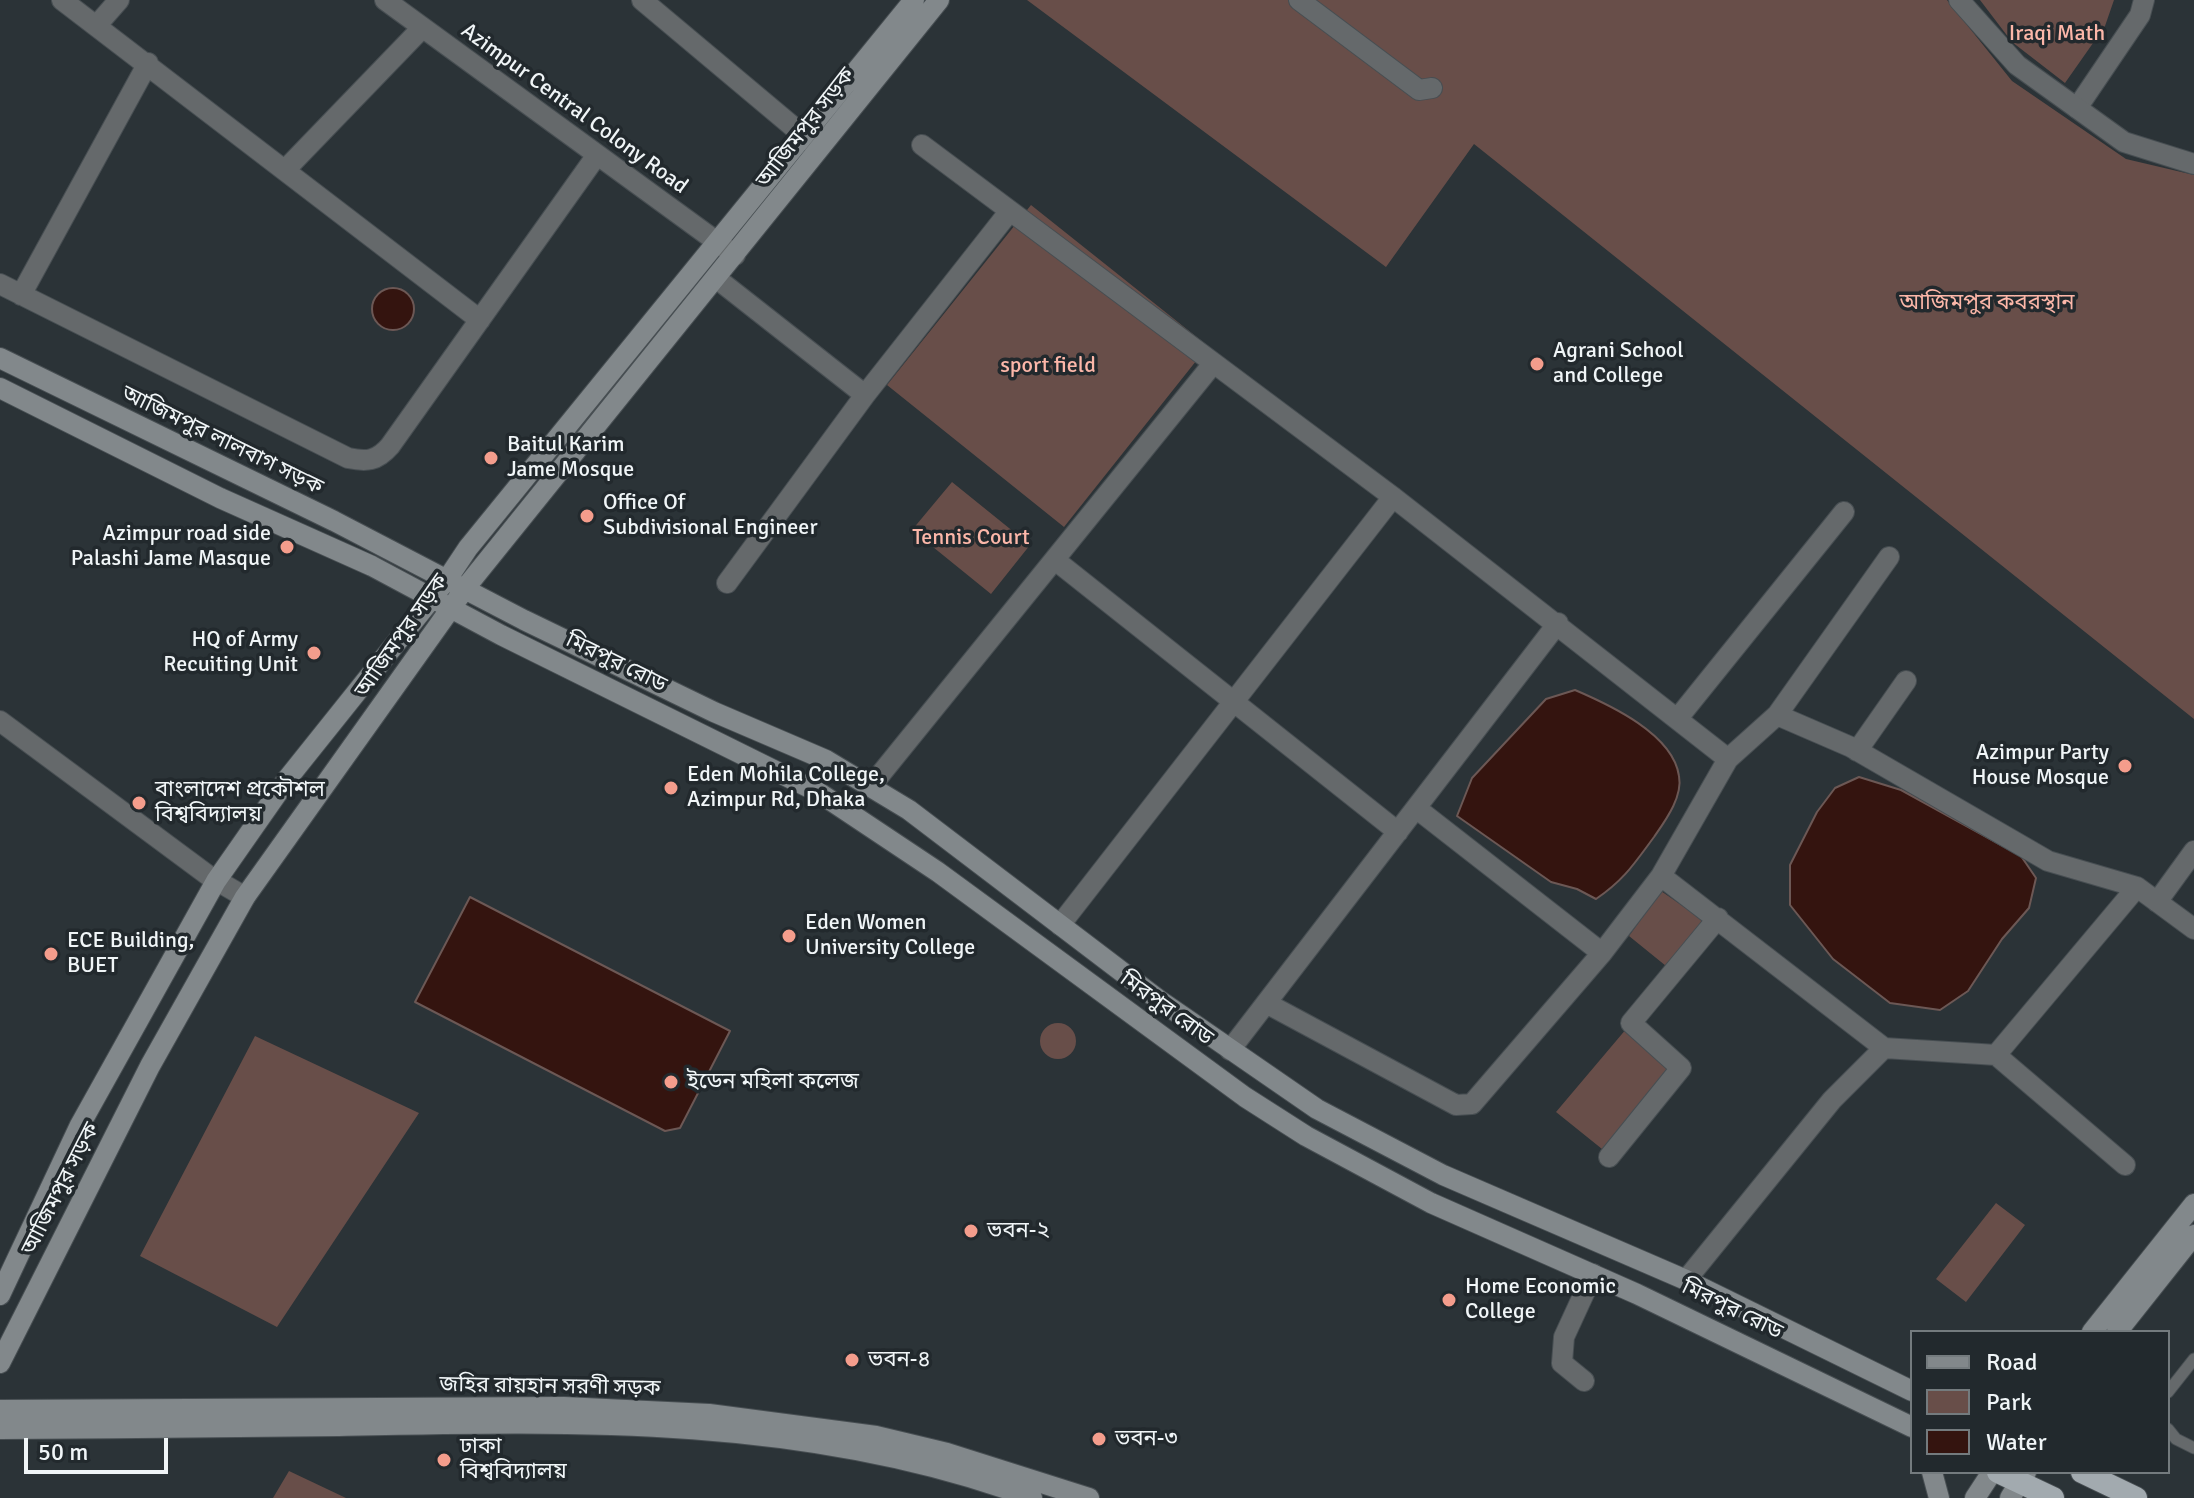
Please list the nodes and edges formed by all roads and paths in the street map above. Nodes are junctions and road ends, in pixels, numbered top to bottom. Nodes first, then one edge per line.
1 (62, 0) edge
2 (119, 0) edge
3 (385, 0) edge
4 (642, 0) edge
5 (914, 0) edge
6 (939, 0) edge
7 (1299, 0) edge
8 (1959, 0) edge
9 (2144, 0) edge
10 (97, 25) junction
11 (422, 28) junction
12 (148, 63) junction
13 (1432, 88) dead end
14 (2077, 108) junction
15 (812, 143) junction
16 (922, 145) dead end
17 (597, 155) junction
18 (2194, 164) edge
19 (286, 169) junction
20 (1009, 212) junction
21 (716, 241) junction
22 (735, 255) junction
23 (716, 278) junction
24 (0, 284) edge
25 (21, 295) junction
26 (480, 320) junction
27 (0, 358) edge
28 (1212, 365) junction
29 (0, 388) edge
30 (865, 395) junction
31 (1393, 497) junction
32 (1844, 512) dead end
33 (1889, 557) dead end
34 (1055, 560) junction
35 (457, 583) junction
36 (727, 583) dead end
37 (424, 593) junction
38 (453, 608) junction
39 (1558, 623) junction
40 (1906, 681) dead end
41 (1234, 702) junction
42 (1777, 715) junction
43 (1678, 718) junction
44 (0, 721) edge
45 (1857, 751) junction
46 (1728, 759) junction
47 (871, 786) junction
48 (1416, 808) junction
49 (1398, 832) junction
50 (2194, 851) edge
51 (1661, 876) junction
52 (216, 881) junction
53 (2137, 887) junction
54 (245, 897) junction
55 (2157, 902) junction
56 (1718, 918) junction
57 (1060, 925) junction
58 (2194, 929) edge
59 (1602, 953) junction
60 (1266, 1003) junction
61 (1884, 1048) junction
62 (1230, 1050) junction
63 (1996, 1055) junction
64 (1609, 1157) dead end
65 (2125, 1165) dead end
66 (2194, 1204) edge
67 (2194, 1235) edge
68 (1593, 1274) junction
69 (1686, 1280) junction
70 (0, 1295) edge
71 (2094, 1330) edge
72 (2119, 1330) edge
73 (2194, 1359) edge
74 (0, 1363) edge
75 (1584, 1381) dead end
76 (2170, 1389) edge
77 (1910, 1390) edge
78 (1867, 1404) junction
79 (0, 1410) edge
80 (1910, 1426) edge
81 (0, 1429) edge
82 (2170, 1432) edge
83 (1910, 1442) edge
84 (2194, 1448) edge
85 (1933, 1474) edge
86 (1993, 1474) edge
87 (1999, 1474) edge
88 (2086, 1474) edge
89 (2118, 1474) edge
90 (2018, 1484) edge
91 (1032, 1498) edge
92 (1089, 1498) edge
93 (1939, 1498) edge
94 (1975, 1498) edge
95 (2053, 1498) edge
96 (2137, 1498) edge

1 - 10 street
2 - 10 street
3 - 11 street, Azimpur Central Colony Road
4 - 15 street
5 - 15 main road, আজিমপুর সড়ক
6 - 15 main road, আজিমপুর সড়ক
7 - 13 street
8 - 14 street
9 - 14 street
10 - 12 street
11 - 17 street, Azimpur Central Colony Road
11 - 19 street
12 - 19 street
12 - 25 street
14 - 18 street
15 - 21 main road, আজিমপুর সড়ক
15 - 22 main road, আজিমপুর সড়ক
16 - 20 street
17 - 21 street, Azimpur Central Colony Road
17 - 26 street
19 - 26 street
20 - 28 street
20 - 30 street
21 - 22 street, Azimpur Central Colony Road
21 - 35 main road, আজিমপুর সড়ক
22 - 23 main road, আজিমপুর সড়ক
23 - 30 street
23 - 35 main road, আজিমপুর সড়ক
24 - 25 street
25 - 26 street
27 - 35 main road, আজিমপুর লালবাগ সড়ক
28 - 31 street
28 - 34 street
29 - 37 main road, মিরপুর রোড
30 - 36 street
31 - 39 street
31 - 41 street
32 - 43 street
33 - 42 street
34 - 41 street
34 - 47 street
35 - 37 main road, আজিমপুর সড়ক
35 - 38 main road, আজিমপুর সড়ক
35 - 47 main road, মিরপুর রোড
37 - 38 main road, মিরপুর রোড
37 - 52 main road, আজিমপুর সড়ক
38 - 54 main road, আজিমপুর সড়ক
38 - 68 main road, মিরপুর রোড
39 - 43 street
39 - 48 street
40 - 45 street
41 - 49 street
41 - 57 street
42 - 45 street
42 - 46 street
43 - 46 street
44 - 52 street
45 - 53 street
46 - 51 street
47 - 57 main road, মিরপুর রোড
48 - 49 street
48 - 59 street
49 - 60 street
50 - 55 street
51 - 56 street
51 - 59 street
52 - 54 street
52 - 70 main road, আজিমপুর সড়ক
53 - 55 street
53 - 63 street
54 - 74 main road, আজিমপুর সড়ক
55 - 58 street
56 - 61 street
56 - 64 street
57 - 62 main road, মিরপুর রোড
59 - 60 street
60 - 62 street
61 - 63 street
61 - 69 street
62 - 69 main road, মিরপুর রোড
63 - 65 street
66 - 71 main road
67 - 72 main road
68 - 75 street
68 - 78 main road, মিরপুর রোড
69 - 77 main road, মিরপুর রোড
73 - 76 lane
78 - 80 main road, মিরপুর রোড
78 - 83 main road
79 - 92 main road, জহির রায়হান সরণী সড়ক
81 - 91 main road
82 - 84 lane
85 - 93 main road
86 - 94 main road
87 - 90 highway
88 - 96 highway
89 - 96 main road
90 - 95 highway

